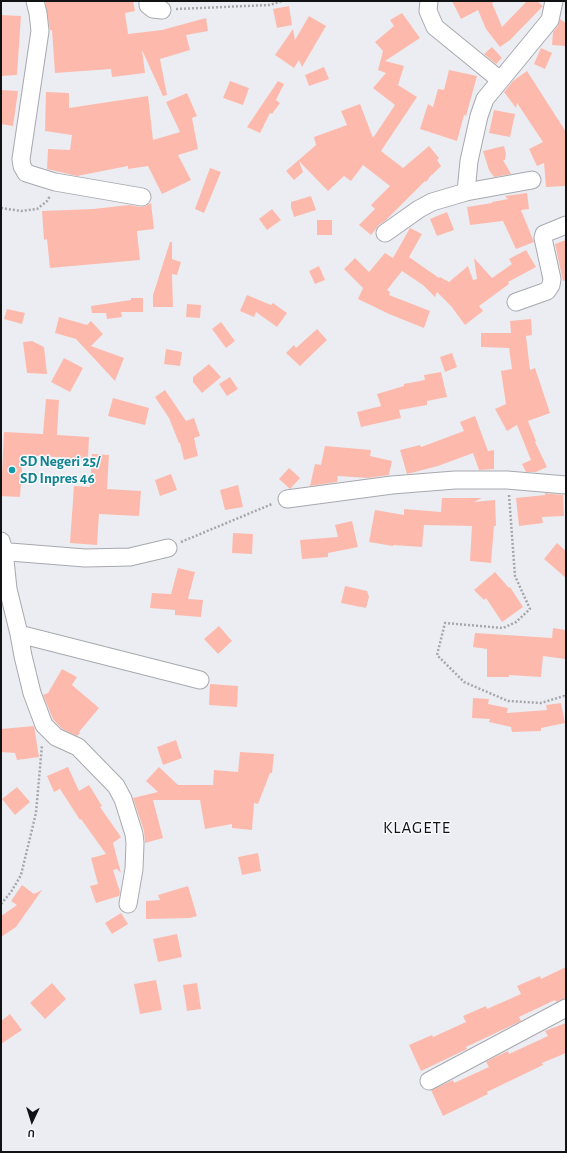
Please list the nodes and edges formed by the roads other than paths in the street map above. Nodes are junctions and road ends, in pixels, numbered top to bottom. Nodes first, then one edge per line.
1 (35, 1) edge
2 (429, 1) edge
3 (554, 1) edge
4 (500, 80) junction
5 (532, 180) dead end
6 (466, 192) junction
7 (142, 197) dead end
8 (566, 225) edge
9 (385, 233) dead end
10 (516, 302) dead end
11 (566, 485) edge
12 (287, 499) road end
13 (2, 545) edge
14 (168, 548) road end
15 (19, 634) junction
16 (200, 680) dead end
17 (128, 904) dead end
18 (566, 1008) edge
19 (429, 1081) dead end

1 - 7 street
2 - 4 street
3 - 4 street
4 - 6 street
5 - 6 street
6 - 9 street
8 - 10 street
11 - 12 street
13 - 14 street
13 - 15 street
15 - 16 street
15 - 17 street
18 - 19 street

